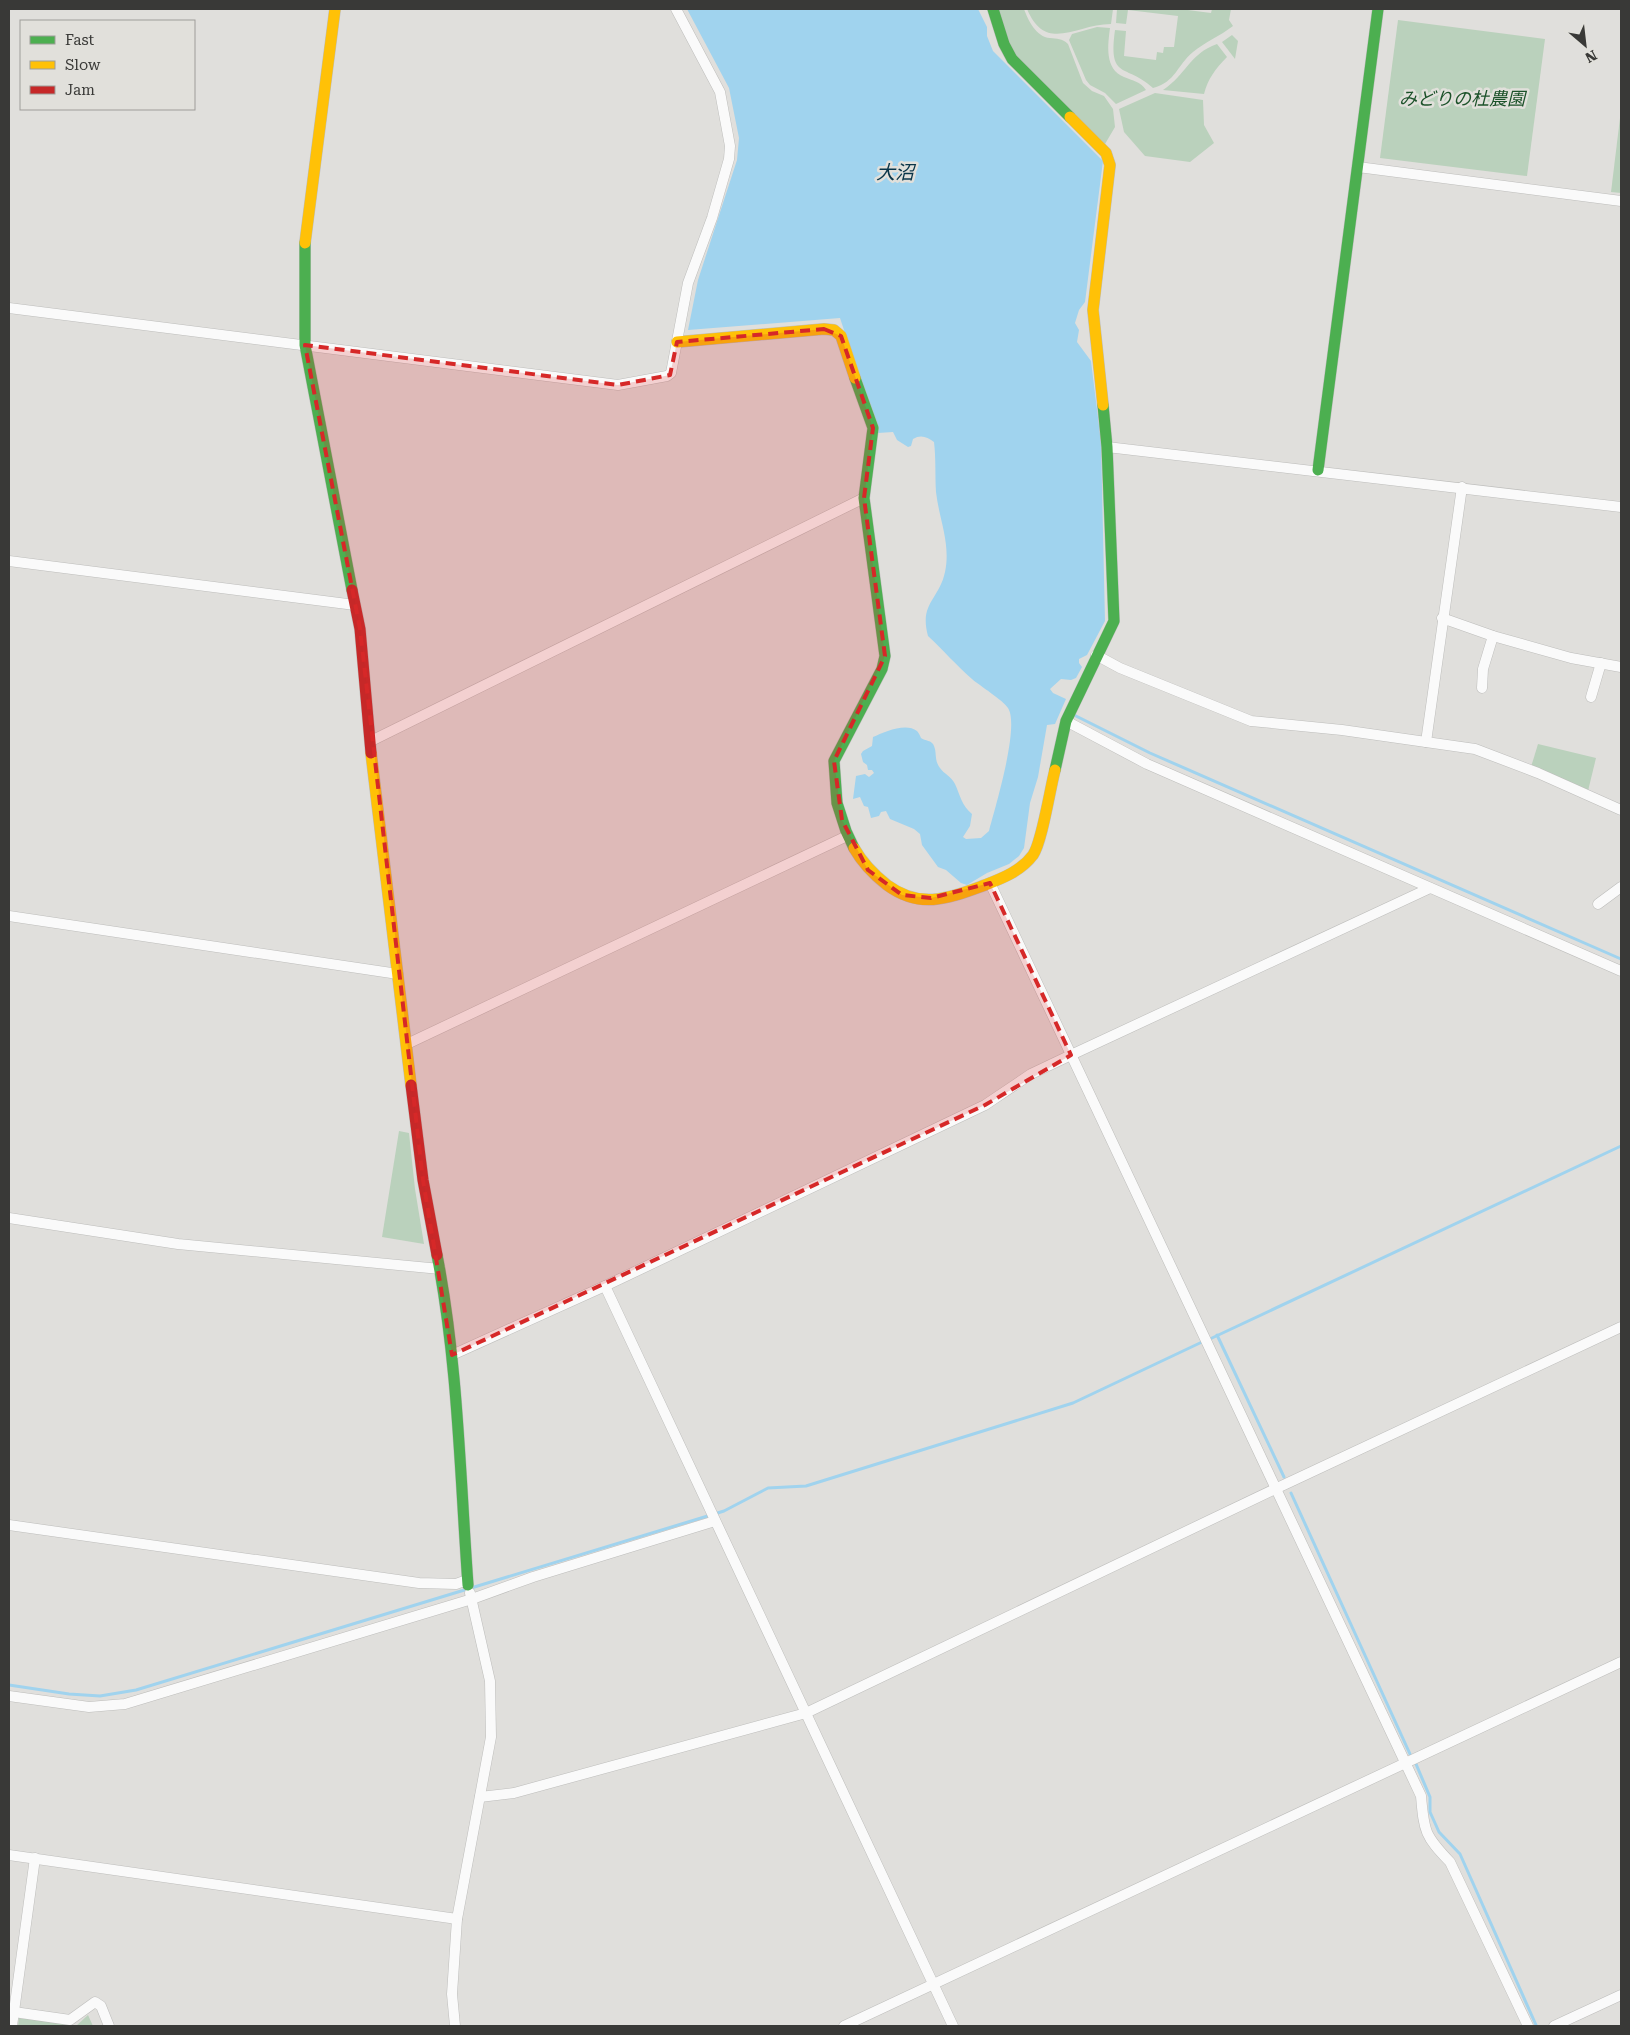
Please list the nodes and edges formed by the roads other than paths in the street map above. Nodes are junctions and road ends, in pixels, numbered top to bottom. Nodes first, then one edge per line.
1 (334, 9) edge
2 (676, 9) edge
3 (993, 9) edge
4 (1378, 9) edge
5 (1358, 168) junction
6 (1621, 201) edge
7 (9, 308) edge
8 (677, 342) junction
9 (305, 345) junction
10 (1107, 447) junction
11 (1318, 470) junction
12 (1462, 488) junction
13 (864, 498) junction
14 (1621, 507) edge
15 (9, 561) edge
16 (355, 605) junction
17 (1442, 618) junction
18 (1493, 636) junction
19 (1096, 655) junction
20 (1601, 663) junction
21 (1621, 667) edge
22 (1482, 688) dead end
23 (1591, 696) dead end
24 (1068, 715) junction
25 (371, 741) junction
26 (1426, 742) junction
27 (1621, 810) edge
28 (848, 836) junction
29 (990, 883) junction
30 (1621, 887) edge
31 (1430, 888) junction
32 (1598, 904) dead end
33 (9, 916) edge
34 (1621, 971) edge
35 (398, 974) junction
36 (407, 1044) junction
37 (1071, 1055) junction
38 (9, 1218) edge
39 (440, 1269) junction
40 (605, 1286) junction
41 (1621, 1327) edge
42 (452, 1355) junction
43 (1275, 1488) junction
44 (713, 1516) junction
45 (9, 1525) edge
46 (470, 1589) junction
47 (1621, 1662) edge
48 (9, 1696) edge
49 (806, 1713) junction
50 (1406, 1763) junction
51 (480, 1797) junction
52 (9, 1855) edge
53 (35, 1858) junction
54 (458, 1919) junction
55 (934, 1985) junction
56 (1621, 1994) edge
57 (14, 2012) junction
58 (12, 2026) edge
59 (109, 2026) edge
60 (455, 2026) edge
61 (844, 2026) edge
62 (952, 2026) edge
63 (1528, 2026) edge
64 (1554, 2026) edge

1 - 9 street
2 - 8 street
3 - 10 street
4 - 5 street
5 - 6 street
5 - 11 street
7 - 9 street
8 - 9 street
8 - 13 street
9 - 16 street
10 - 11 street
10 - 19 street
11 - 12 street
12 - 14 street
12 - 17 street
13 - 25 street
13 - 28 street
15 - 16 street
16 - 25 street
17 - 18 street
17 - 26 street
18 - 20 street
18 - 22 street
19 - 24 street
19 - 26 street
20 - 21 street
20 - 23 street
24 - 29 street
24 - 31 street
25 - 35 street
26 - 27 street
28 - 29 street
28 - 36 street
29 - 37 street
30 - 32 street
31 - 34 street
31 - 37 street
33 - 35 street
35 - 36 street
36 - 39 street
37 - 40 street
37 - 43 street
38 - 39 street
39 - 42 street
40 - 42 street
40 - 44 street
41 - 43 street
42 - 46 street
43 - 49 street
43 - 50 street
44 - 46 street
44 - 49 street
45 - 46 street
46 - 48 street
46 - 51 street
47 - 50 street
49 - 51 street
49 - 55 street
50 - 55 street
50 - 63 street
51 - 54 street
52 - 53 street
53 - 54 street
53 - 57 street
54 - 60 street
55 - 61 street
55 - 62 street
56 - 64 street
57 - 58 street
57 - 59 street

